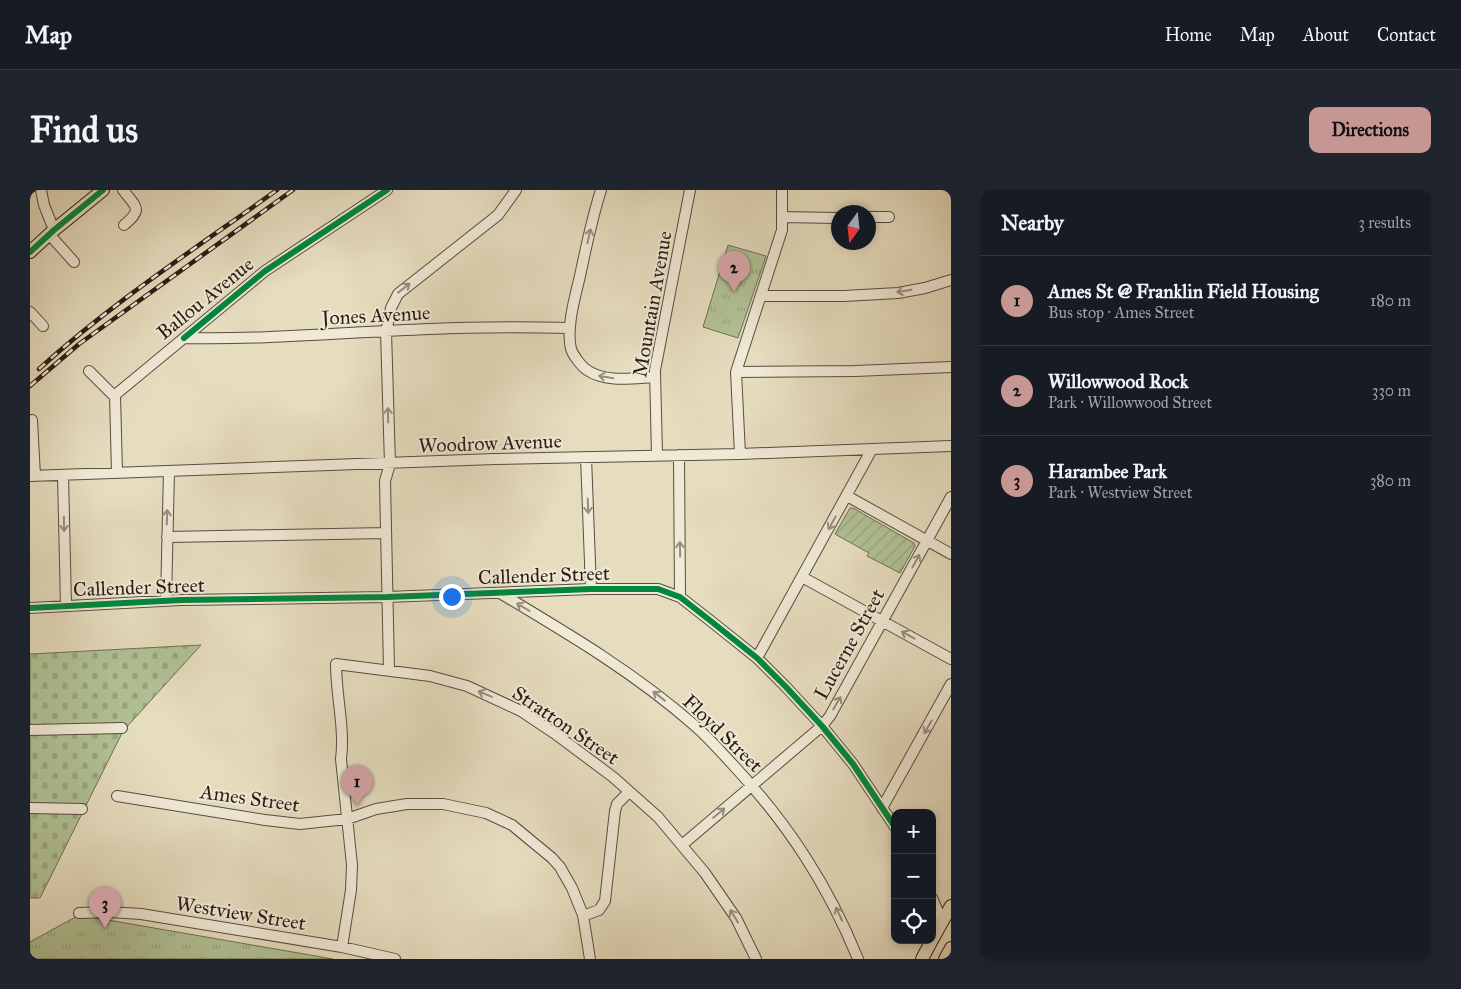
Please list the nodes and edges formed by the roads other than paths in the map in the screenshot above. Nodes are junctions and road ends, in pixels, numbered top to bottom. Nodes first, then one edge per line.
1 (41, 190) edge
2 (103, 190) edge
3 (123, 190) edge
4 (387, 190) edge
5 (516, 190) edge
6 (601, 190) edge
7 (690, 190) edge
8 (782, 190) edge
9 (782, 217) junction
10 (889, 217) dead end
11 (831, 218) edge
12 (876, 218) edge
13 (124, 225) dead end
14 (51, 232) junction
15 (30, 252) edge
16 (74, 262) dead end
17 (951, 280) edge
18 (761, 296) junction
19 (30, 312) edge
20 (43, 326) dead end
21 (570, 328) junction
22 (386, 332) junction
23 (184, 338) junction
24 (951, 367) edge
25 (89, 371) dead end
26 (736, 372) junction
27 (655, 377) junction
28 (115, 395) junction
29 (32, 420) dead end
30 (951, 446) edge
31 (872, 449) junction
32 (740, 454) junction
33 (657, 455) junction
34 (679, 455) junction
35 (586, 457) junction
36 (390, 464) junction
37 (169, 471) junction
38 (118, 473) junction
39 (63, 475) junction
40 (33, 476) edge
41 (847, 496) junction
42 (951, 497) edge
43 (386, 532) junction
44 (167, 538) junction
45 (927, 541) junction
46 (951, 554) edge
47 (802, 577) junction
48 (591, 589) junction
49 (499, 592) junction
50 (387, 597) junction
51 (680, 597) junction
52 (166, 600) junction
53 (66, 606) junction
54 (30, 608) edge
55 (882, 621) junction
56 (757, 658) junction
57 (951, 659) edge
58 (389, 670) junction
59 (951, 684) edge
60 (822, 726) junction
61 (122, 728) dead end
62 (30, 730) edge
63 (752, 785) junction
64 (630, 792) junction
65 (117, 796) dead end
66 (30, 808) edge
67 (882, 808) junction
68 (82, 809) dead end
69 (347, 819) junction
70 (891, 821) edge
71 (682, 845) junction
72 (933, 899) edge
73 (951, 906) edge
74 (79, 913) dead end
75 (583, 916) junction
76 (947, 923) edge
77 (936, 935) edge
78 (930, 944) edge
79 (342, 947) junction
80 (951, 948) edge
81 (395, 959) edge
82 (590, 959) edge
83 (756, 959) edge
84 (858, 959) edge
85 (922, 959) edge
86 (945, 959) edge

1 - 14 street
2 - 14 main road
3 - 13 street
4 - 23 street, Ballou Avenue
22 -> 5 street
21 -> 6 street
7 - 27 street, Mountain Avenue
8 - 9 street
9 - 11 street
9 - 18 street
10 - 12 street
14 - 15 main road
14 - 16 street
17 -> 18 street
18 - 26 street
19 - 20 street
21 - 22 street, Jones Avenue
27 -> 21 street
22 - 23 street, Jones Avenue
36 -> 22 street
23 - 28 street, Ballou Avenue
24 - 26 street
25 - 28 street
26 - 32 street
27 - 33 street, Mountain Avenue
28 - 38 street
29 - 40 street
30 - 31 street, Woodrow Avenue
31 - 32 street, Woodrow Avenue
31 - 41 street
32 - 34 street, Woodrow Avenue
33 - 34 street, Woodrow Avenue
33 - 35 street, Woodrow Avenue
51 -> 34 street
35 - 36 street, Woodrow Avenue
35 -> 48 street
36 - 37 street, Woodrow Avenue
36 - 43 street
37 - 38 street, Woodrow Avenue
44 -> 37 street
38 - 39 street, Woodrow Avenue
39 - 40 street, Woodrow Avenue
39 -> 53 street
41 - 45 street
41 -> 47 street
42 - 45 street, Lucerne Street
43 - 44 street
43 - 50 street
44 - 52 street
45 - 46 street
55 -> 45 street, Lucerne Street
47 - 55 street
47 - 56 street
48 - 49 street, Callender Street
48 - 51 street, Callender Street
49 - 50 street, Callender Street
63 -> 49 street, Floyd Street
50 - 52 street, Callender Street
50 - 58 street
51 - 56 street, Callender Street
52 - 53 street, Callender Street
53 - 54 street, Callender Street
57 -> 55 street
60 -> 55 street, Lucerne Street
56 - 60 street, Callender Street
64 -> 58 street, Stratton Street
58 - 69 street, Stratton Street
59 -> 67 street
60 - 63 street, Lucerne Street
60 - 67 street, Callender Street
61 - 62 street
71 -> 63 street, Lucerne Street
84 -> 63 street, Floyd Street
64 - 71 street, Stratton Street
64 - 75 street
65 - 69 street, Ames Street
66 - 68 street
67 - 70 street, Callender Street
69 - 75 street, Ames Street
69 - 79 street
83 -> 71 street, Stratton Street
72 - 76 street
73 - 76 main road
74 - 79 street, Westview Street
75 - 82 street, Ames Street
76 - 77 main road
78 - 85 main road
79 - 81 street, Westview Street
80 - 86 main road

